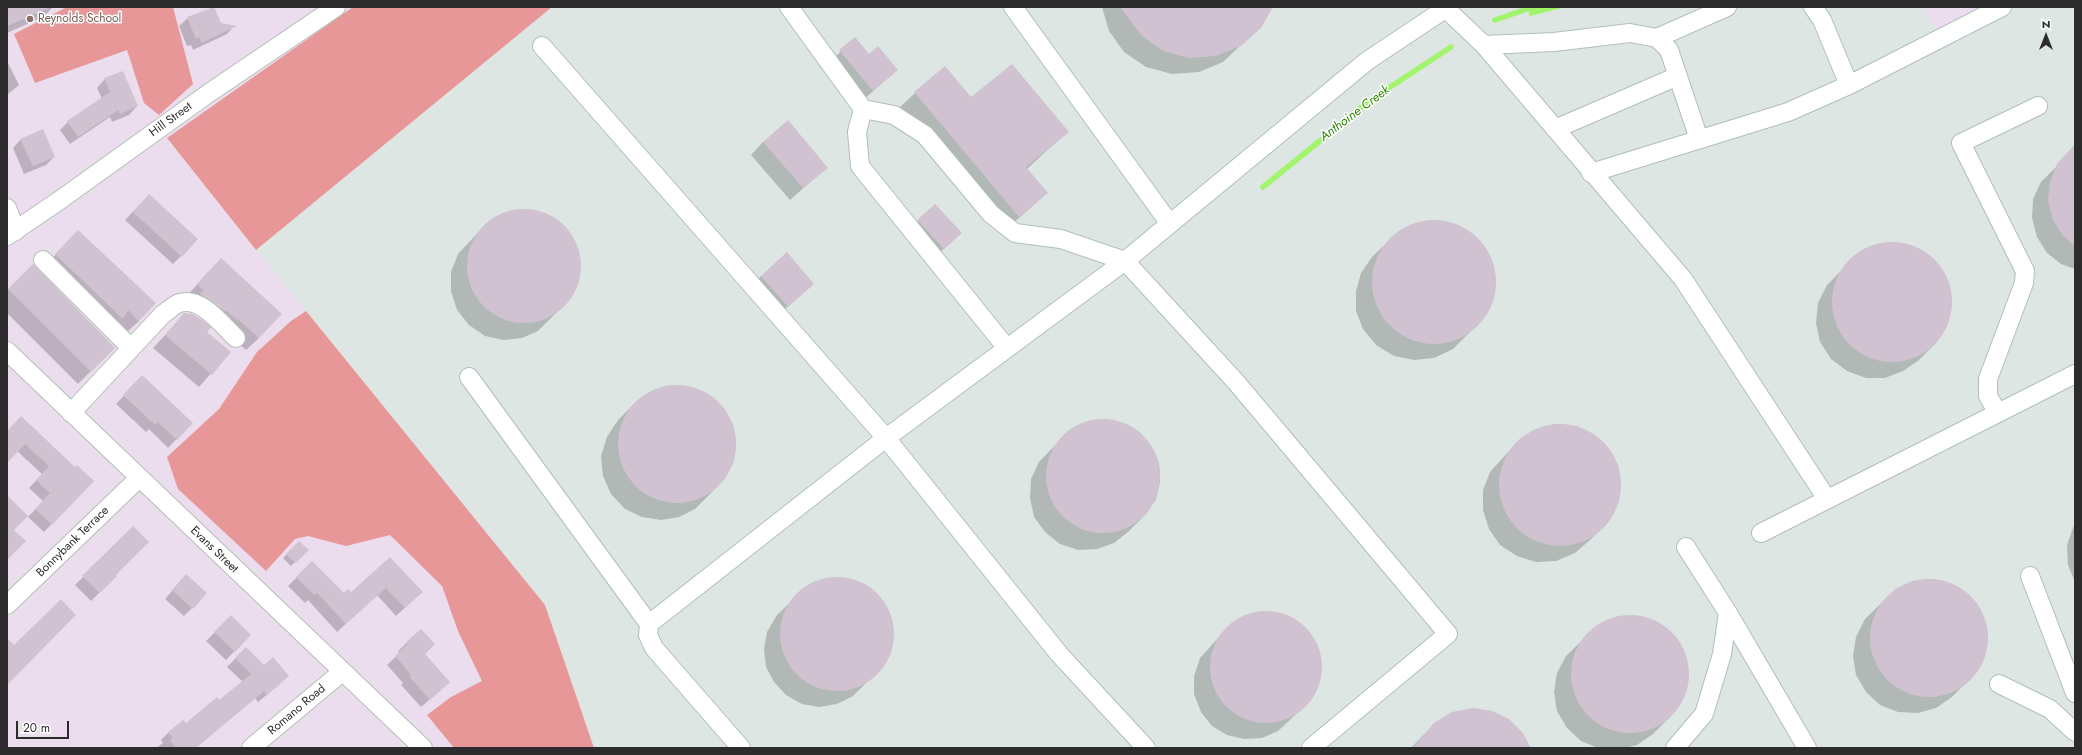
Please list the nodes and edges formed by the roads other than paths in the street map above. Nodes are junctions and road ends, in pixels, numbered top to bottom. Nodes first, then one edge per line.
1 (336, 7) edge
2 (789, 7) edge
3 (1013, 7) edge
4 (1727, 7) edge
5 (1813, 7) edge
6 (2002, 7) edge
7 (1444, 8) edge
8 (1657, 38) junction
9 (1484, 45) junction
10 (542, 46) dead end
11 (1678, 76) junction
12 (1849, 85) junction
13 (2038, 106) dead end
14 (863, 109) junction
15 (1555, 129) junction
16 (1699, 139) junction
17 (1592, 173) junction
18 (7, 208) edge
19 (1170, 224) junction
20 (11, 234) edge
21 (43, 260) dead end
22 (1125, 261) junction
23 (236, 338) dead end
24 (1006, 347) junction
25 (131, 348) junction
26 (7, 351) edge
27 (2075, 374) edge
28 (469, 377) dead end
29 (71, 413) junction
30 (1998, 413) junction
31 (886, 438) junction
32 (139, 478) junction
33 (1827, 499) junction
34 (1761, 533) dead end
35 (1686, 547) dead end
36 (2030, 576) dead end
37 (7, 605) edge
38 (1728, 613) junction
39 (650, 624) junction
40 (342, 672) junction
41 (1999, 684) dead end
42 (2075, 693) edge
43 (2075, 732) edge
44 (251, 748) edge
45 (423, 748) edge
46 (741, 748) edge
47 (1146, 748) edge
48 (1311, 748) edge
49 (1675, 748) edge
50 (1807, 748) edge

1 - 20 street, Hill Street
2 - 14 street
3 - 19 street
4 - 8 street
5 - 12 street
6 - 12 street
7 - 9 street
7 - 19 street
8 - 9 street
8 - 11 street
9 - 15 street
10 - 31 street
11 - 15 street
11 - 16 street
12 - 16 street
13 - 30 street
14 - 22 street
14 - 24 street
15 - 17 street
16 - 17 street
17 - 33 street
18 - 20 street
19 - 22 street
21 - 25 street
22 - 24 street
22 - 48 street
23 - 25 street
24 - 31 street
25 - 29 street
26 - 29 street, Evans Street
27 - 30 street
28 - 39 street
29 - 32 street, Evans Street
30 - 33 street
31 - 39 street
31 - 47 street
32 - 37 street, Bonnybank Terrace
32 - 40 street, Evans Street
33 - 34 street
35 - 38 street
36 - 42 street
38 - 49 street
38 - 50 street
39 - 46 street
40 - 44 street, Romano Road
40 - 45 street, Evans Street
41 - 43 street

